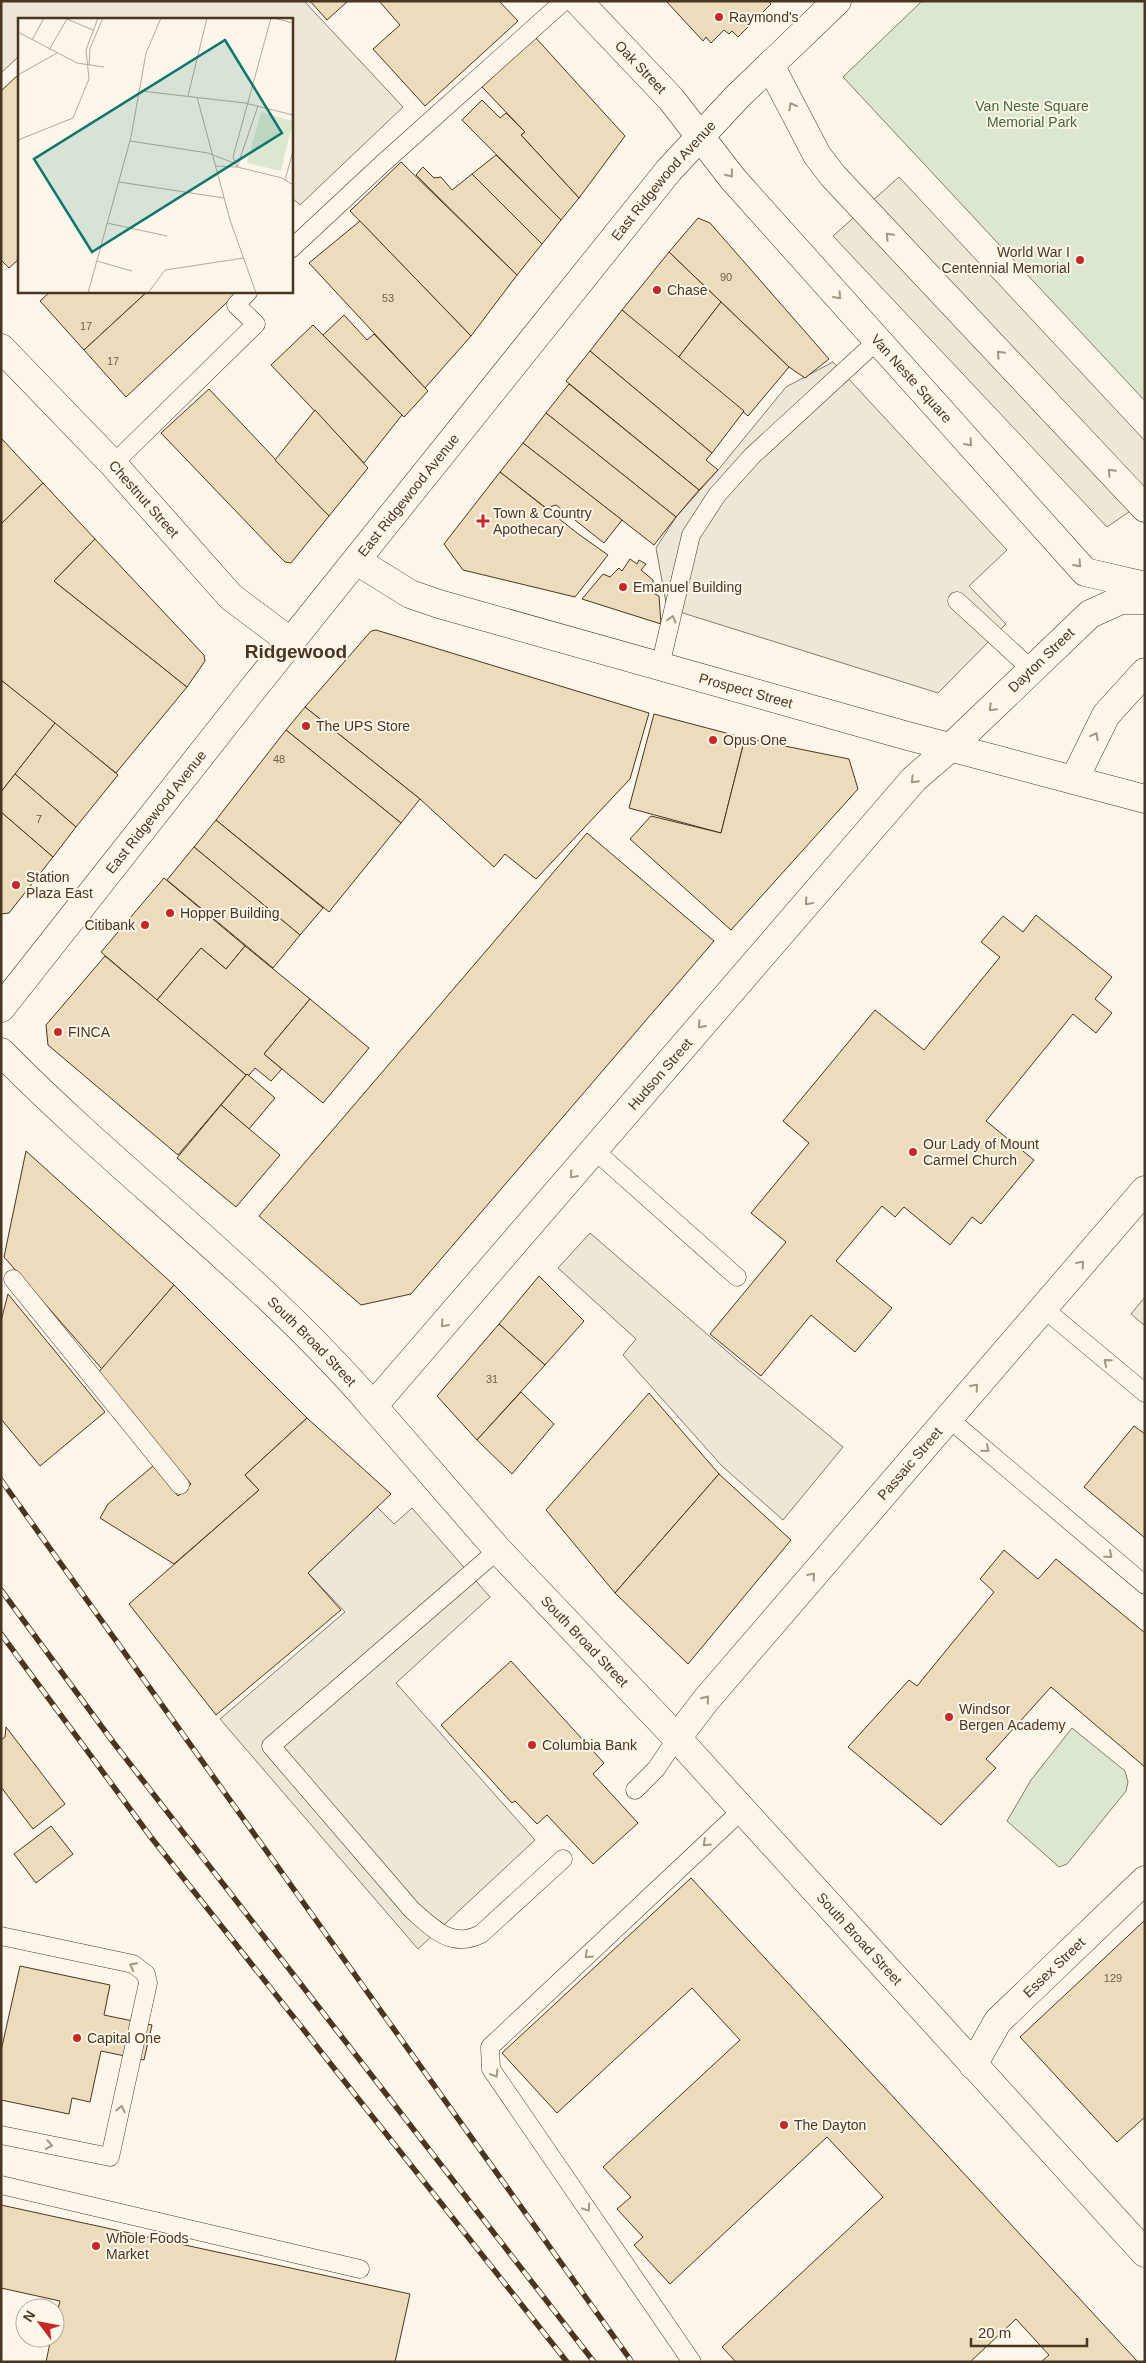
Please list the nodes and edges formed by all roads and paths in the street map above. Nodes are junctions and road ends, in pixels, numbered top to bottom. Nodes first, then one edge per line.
1 (564, 1) edge
2 (578, 1) edge
3 (837, 1) edge
4 (770, 65) junction
5 (700, 136) junction
6 (292, 249) edge
7 (248, 292) edge
8 (878, 340) junction
9 (1, 348) edge
10 (113, 464) junction
11 (1145, 508) edge
12 (357, 561) junction
13 (1145, 586) edge
14 (1145, 600) edge
15 (957, 601) dead end
16 (291, 642) junction
17 (660, 666) junction
18 (1031, 669) junction
19 (1145, 672) edge
20 (951, 747) junction
21 (1074, 780) junction
22 (1145, 799) edge
23 (1, 1008) edge
24 (1, 1052) edge
25 (594, 1150) junction
26 (1145, 1190) edge
27 (737, 1277) dead end
28 (13, 1279) dead end
29 (1043, 1308) junction
30 (1145, 1393) edge
31 (373, 1406) junction
32 (948, 1418) junction
33 (180, 1484) dead end
34 (498, 1550) junction
35 (1145, 1585) edge
36 (677, 1738) junction
37 (636, 1790) dead end
38 (742, 1810) junction
39 (563, 1859) dead end
40 (1145, 1880) edge
41 (1, 1936) edge
42 (973, 2065) junction
43 (1, 2135) edge
44 (1, 2185) edge
45 (1145, 2253) edge
46 (360, 2269) dead end
47 (692, 2362) edge

1 - 6 lane
2 - 5 street, Oak Street
3 - 4 street, East Ridgewood Avenue
4 - 5 street, East Ridgewood Avenue
11 -> 4 street
5 -> 8 street, Van Neste Square
5 - 12 street, East Ridgewood Avenue
7 - 10 lane
8 -> 13 street, Van Neste Square
17 -> 8 lane
9 - 10 street, Chestnut Street
10 - 16 street, Chestnut Street
12 - 16 street, East Ridgewood Avenue
12 - 17 street, Prospect Street
14 - 18 street, Dayton Street
15 - 18 lane
16 - 23 street, East Ridgewood Avenue
17 - 20 street, Prospect Street
18 -> 20 street, Dayton Street
21 -> 19 street
20 - 21 street, Prospect Street
20 -> 25 street, Hudson Street
21 - 22 street, Prospect Street
24 - 31 street, South Broad Street
25 - 27 lane
25 -> 31 street, Hudson Street
29 -> 26 street, Passaic Street
28 - 33 lane
30 -> 29 lane
32 -> 29 street, Passaic Street
31 - 34 street, South Broad Street
32 -> 35 lane
36 -> 32 street, Passaic Street
34 - 36 street, South Broad Street
34 - 39 lane
36 - 37 lane
36 - 38 street, South Broad Street
38 - 42 street, South Broad Street
38 -> 47 lane
40 - 42 street, Essex Street
43 -> 41 lane
42 - 45 street, South Broad Street
44 - 46 lane

